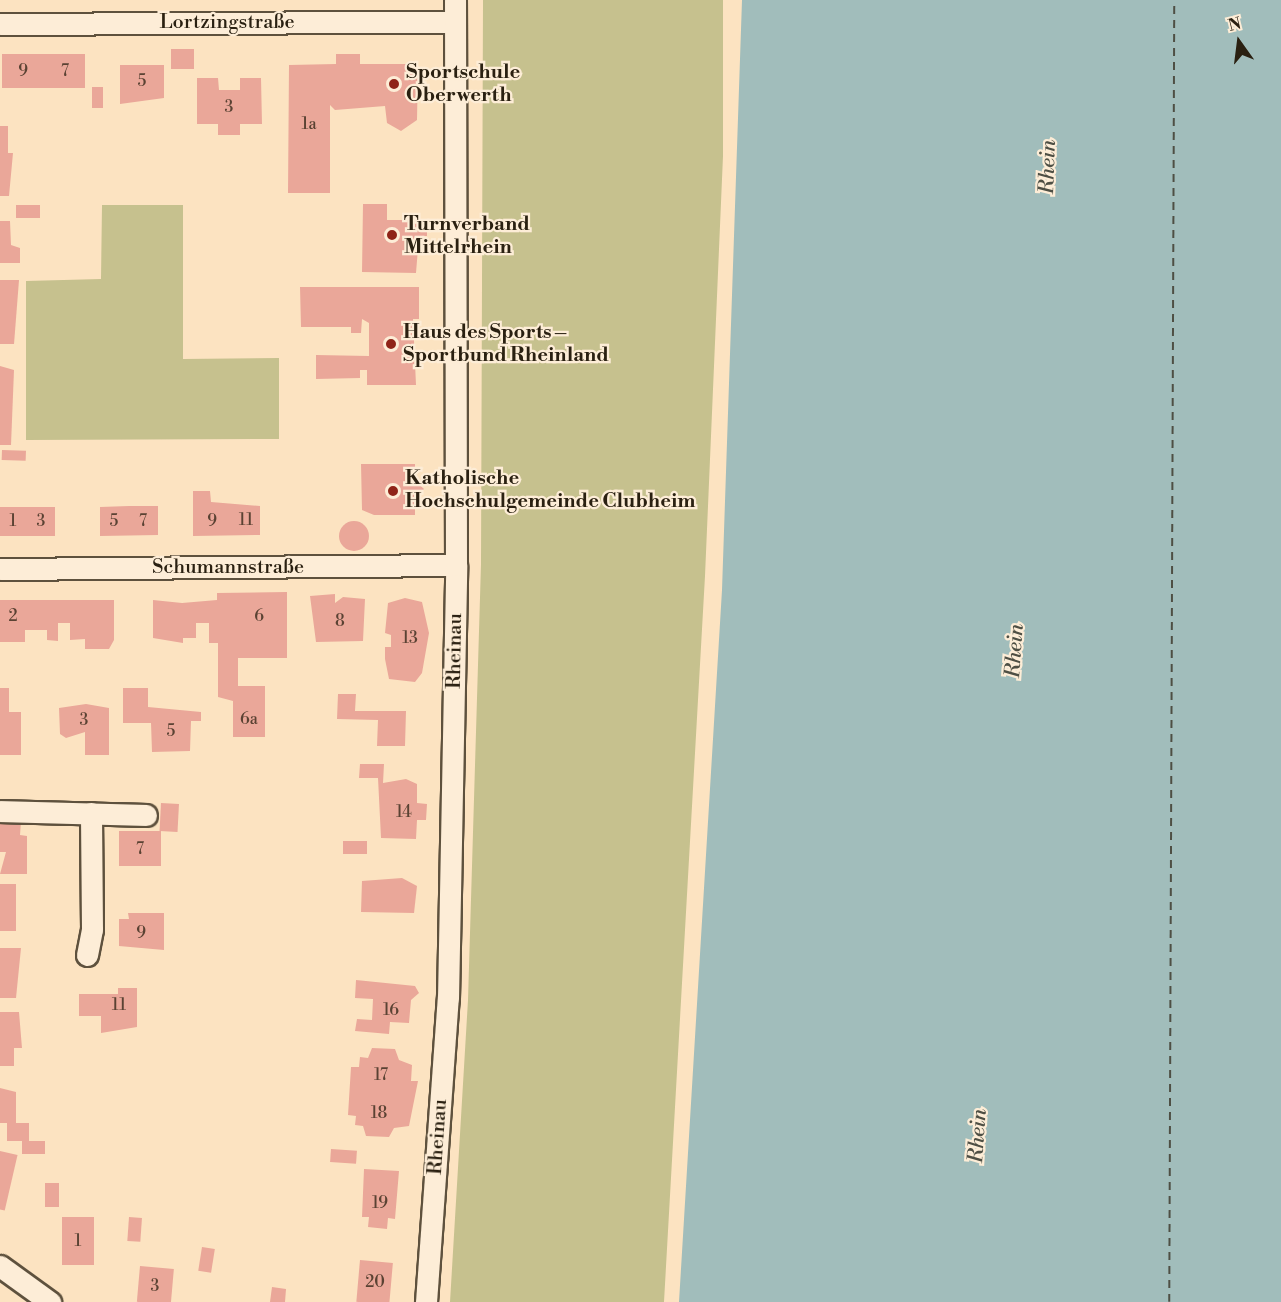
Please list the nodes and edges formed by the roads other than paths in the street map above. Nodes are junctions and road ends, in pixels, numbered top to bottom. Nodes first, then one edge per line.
1 (454, 0) edge
2 (454, 22) junction
3 (0, 24) edge
4 (456, 565) junction
5 (0, 569) edge
6 (0, 812) edge
7 (91, 813) junction
8 (146, 815) dead end
9 (87, 956) dead end
10 (0, 1266) edge
11 (50, 1302) edge
12 (426, 1302) edge

1 - 2 street, Rheinau
2 - 3 street, Lortzingstraße
2 - 4 street, Rheinau
4 - 5 street, Schumannstraße
4 - 12 street, Rheinau
6 - 7 street
7 - 8 street
7 - 9 street
10 - 11 street

